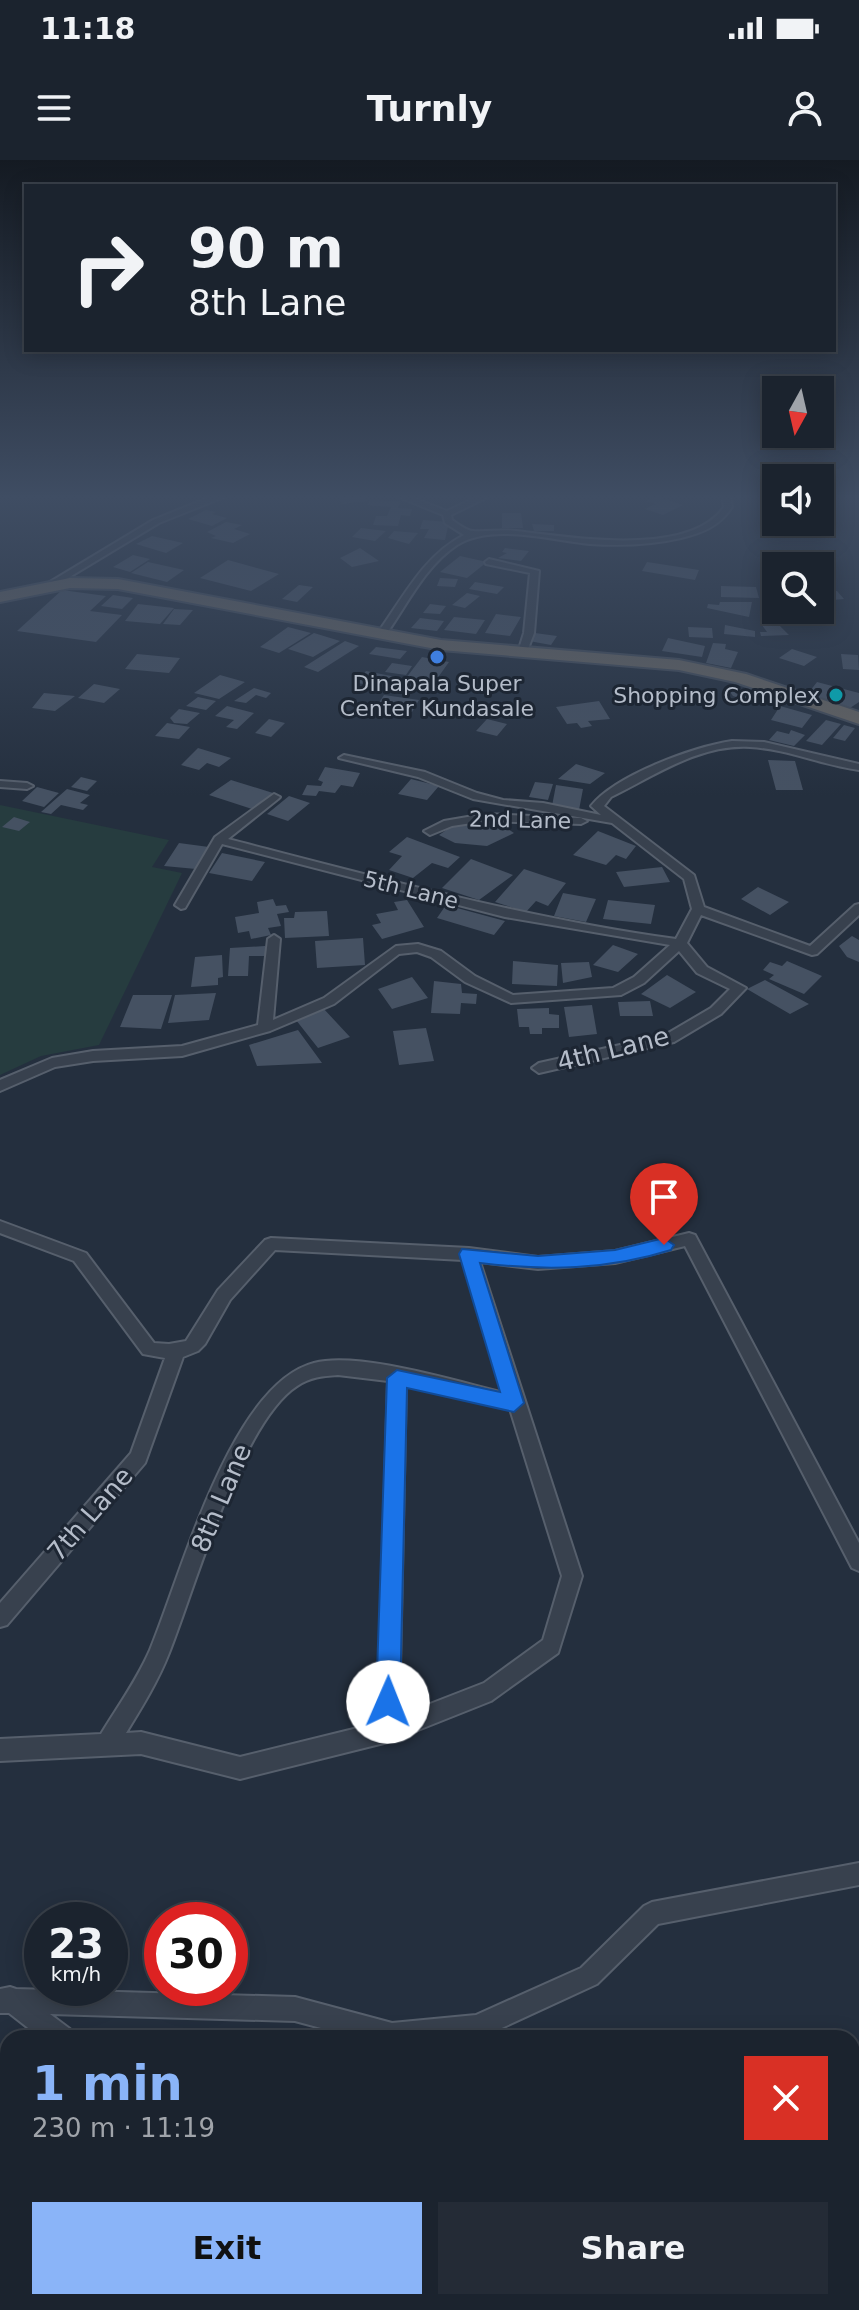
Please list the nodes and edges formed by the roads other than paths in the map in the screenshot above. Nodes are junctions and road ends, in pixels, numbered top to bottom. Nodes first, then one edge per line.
1 (182, 595) edge
2 (409, 595) edge
3 (533, 595) edge
4 (382, 634) junction
5 (523, 652) junction
6 (859, 718) edge
7 (344, 758) dead end
8 (859, 767) edge
9 (0, 784) edge
10 (27, 786) dead end
11 (274, 797) dead end
12 (612, 821) junction
13 (430, 831) dead end
14 (219, 840) junction
15 (181, 905) dead end
16 (859, 908) edge
17 (698, 909) junction
18 (274, 939) dead end
19 (680, 943) junction
20 (265, 1028) junction
21 (539, 1068) dead end
22 (0, 1086) edge
23 (0, 1227) edge
24 (469, 1254) junction
25 (175, 1354) junction
26 (397, 1378) junction
27 (514, 1403) junction
28 (859, 1562) edge
29 (0, 1618) edge
30 (388, 1731) junction
31 (107, 1745) junction
32 (0, 1750) edge
33 (859, 1874) edge
34 (5, 2000) edge
35 (49, 2030) edge
36 (373, 2030) edge
37 (445, 2030) edge

1 - 4 highway
2 - 4 street
3 - 5 street
4 - 5 highway
5 - 6 highway
7 - 12 street
8 - 12 street
9 - 10 street
11 - 14 street
12 - 13 street, 2nd Lane
12 - 17 street
14 - 15 street
14 - 19 street, 5th Lane
16 - 17 street
17 - 19 street
18 - 20 street
19 - 20 street
19 - 21 street, 4th Lane
20 - 22 street
23 - 25 street
24 - 25 street
24 - 27 street
24 - 28 street
25 - 29 street, 7th Lane
26 - 27 street, 8th Lane
26 - 30 street
26 - 31 street, 8th Lane
27 - 30 street
30 - 31 street
31 - 32 street
33 - 37 street
34 - 35 street
34 - 36 street

